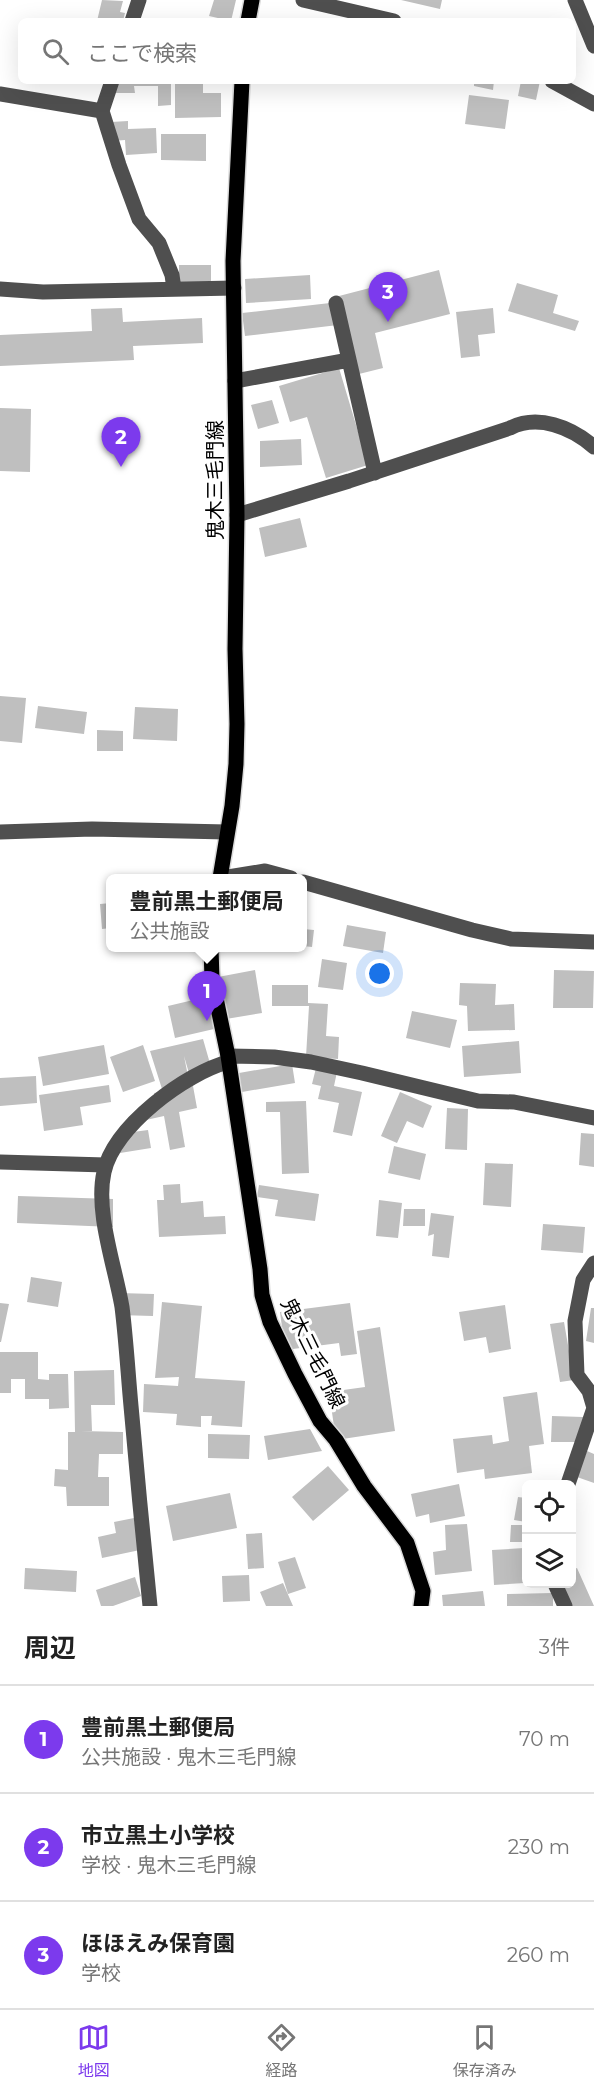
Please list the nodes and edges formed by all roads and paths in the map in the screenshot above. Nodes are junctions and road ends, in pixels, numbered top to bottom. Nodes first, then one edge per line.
1 (139, 0) edge
2 (252, 0) edge
3 (303, 0) edge
4 (575, 0) edge
5 (133, 18) edge
6 (249, 18) edge
7 (381, 18) edge
8 (594, 46) edge
9 (111, 84) edge
10 (242, 84) edge
11 (557, 84) edge
12 (0, 94) edge
13 (594, 104) edge
14 (102, 111) junction
15 (234, 288) junction
16 (0, 289) edge
17 (174, 289) junction
18 (336, 303) dead end
19 (349, 360) junction
20 (235, 381) junction
21 (594, 447) edge
22 (375, 473) junction
23 (237, 515) junction
24 (0, 832) edge
25 (227, 832) junction
26 (222, 874) edge
27 (248, 874) edge
28 (275, 874) edge
29 (307, 883) edge
30 (594, 942) edge
31 (211, 952) edge
32 (228, 1059) junction
33 (594, 1118) edge
34 (0, 1162) edge
35 (106, 1165) junction
36 (594, 1263) edge
37 (591, 1391) edge
38 (570, 1480) edge
39 (557, 1588) edge
40 (150, 1606) edge
41 (421, 1606) edge
42 (565, 1606) edge

1 - 5 street
2 - 6 main road
3 - 7 street
4 - 8 street
9 - 14 street
10 - 15 main road, 鬼木三毛門線
11 - 13 street
12 - 14 street
14 - 17 street
15 - 17 street
15 - 20 main road, 鬼木三毛門線
16 - 17 street
18 - 19 street
19 - 20 street
19 - 22 street
20 - 23 main road, 鬼木三毛門線
21 - 22 street
22 - 23 street
23 - 25 main road, 鬼木三毛門線
24 - 25 street
25 - 26 main road, 鬼木三毛門線
27 - 28 street
29 - 30 street
31 - 32 main road, 鬼木三毛門線
32 - 33 street
32 - 35 street
32 - 41 main road, 鬼木三毛門線
34 - 35 street
35 - 40 street
36 - 37 street
37 - 38 street
39 - 42 street

